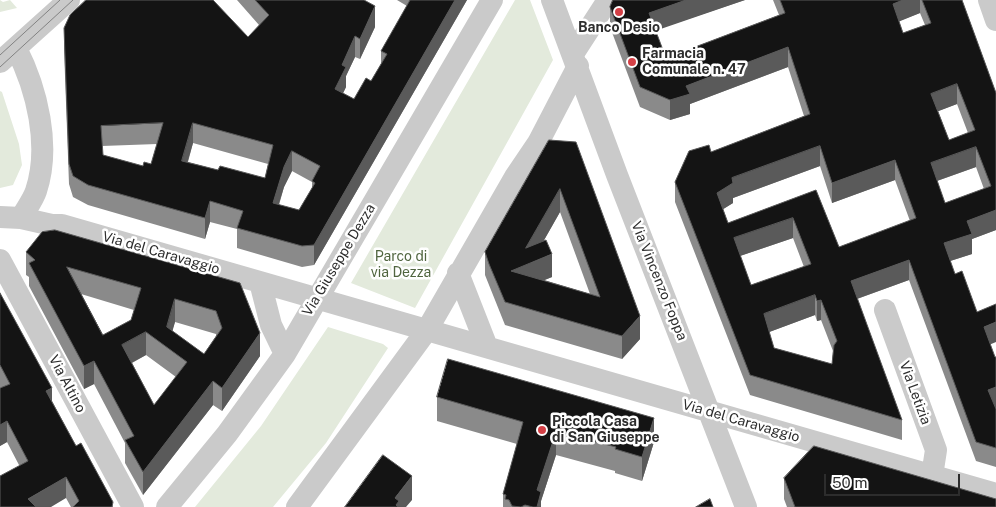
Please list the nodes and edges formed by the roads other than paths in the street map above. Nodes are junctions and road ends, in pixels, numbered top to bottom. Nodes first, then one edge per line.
1 (69, 0) edge
2 (492, 0) edge
3 (552, 0) edge
4 (608, 0) edge
5 (989, 0) edge
6 (996, 20) edge
7 (4, 53) edge
8 (575, 60) junction
9 (36, 192) junction
10 (10, 217) edge
11 (62, 225) junction
12 (0, 260) edge
13 (458, 273) junction
14 (260, 282) junction
15 (316, 299) junction
16 (885, 310) dead end
17 (427, 330) junction
18 (487, 347) junction
19 (285, 354) junction
20 (710, 412) junction
21 (932, 476) junction
22 (996, 494) edge
23 (133, 507) edge
24 (167, 507) edge
25 (297, 507) edge
26 (746, 507) edge

1 - 7 street
2 - 15 street, Via Giuseppe Dezza
3 - 8 street, Via Vincenzo Foppa
4 - 8 street
5 - 6 street
7 - 9 street
8 - 13 street
8 - 20 street, Via Vincenzo Foppa
9 - 10 street
9 - 11 street
10 - 11 street, Via del Caravaggio
11 - 14 street, Via del Caravaggio
12 - 23 street, Via Altino
13 - 17 street
13 - 18 street
14 - 15 street, Via del Caravaggio
14 - 19 street
15 - 17 street, Via del Caravaggio
15 - 19 street, Via Giuseppe Dezza
16 - 21 street, Via Letizia
17 - 18 street, Via del Caravaggio
17 - 25 street
18 - 20 street, Via del Caravaggio
19 - 24 street, Via Giuseppe Dezza
20 - 21 street, Via del Caravaggio
20 - 26 street, Via Vincenzo Foppa
21 - 22 street, Via del Caravaggio

